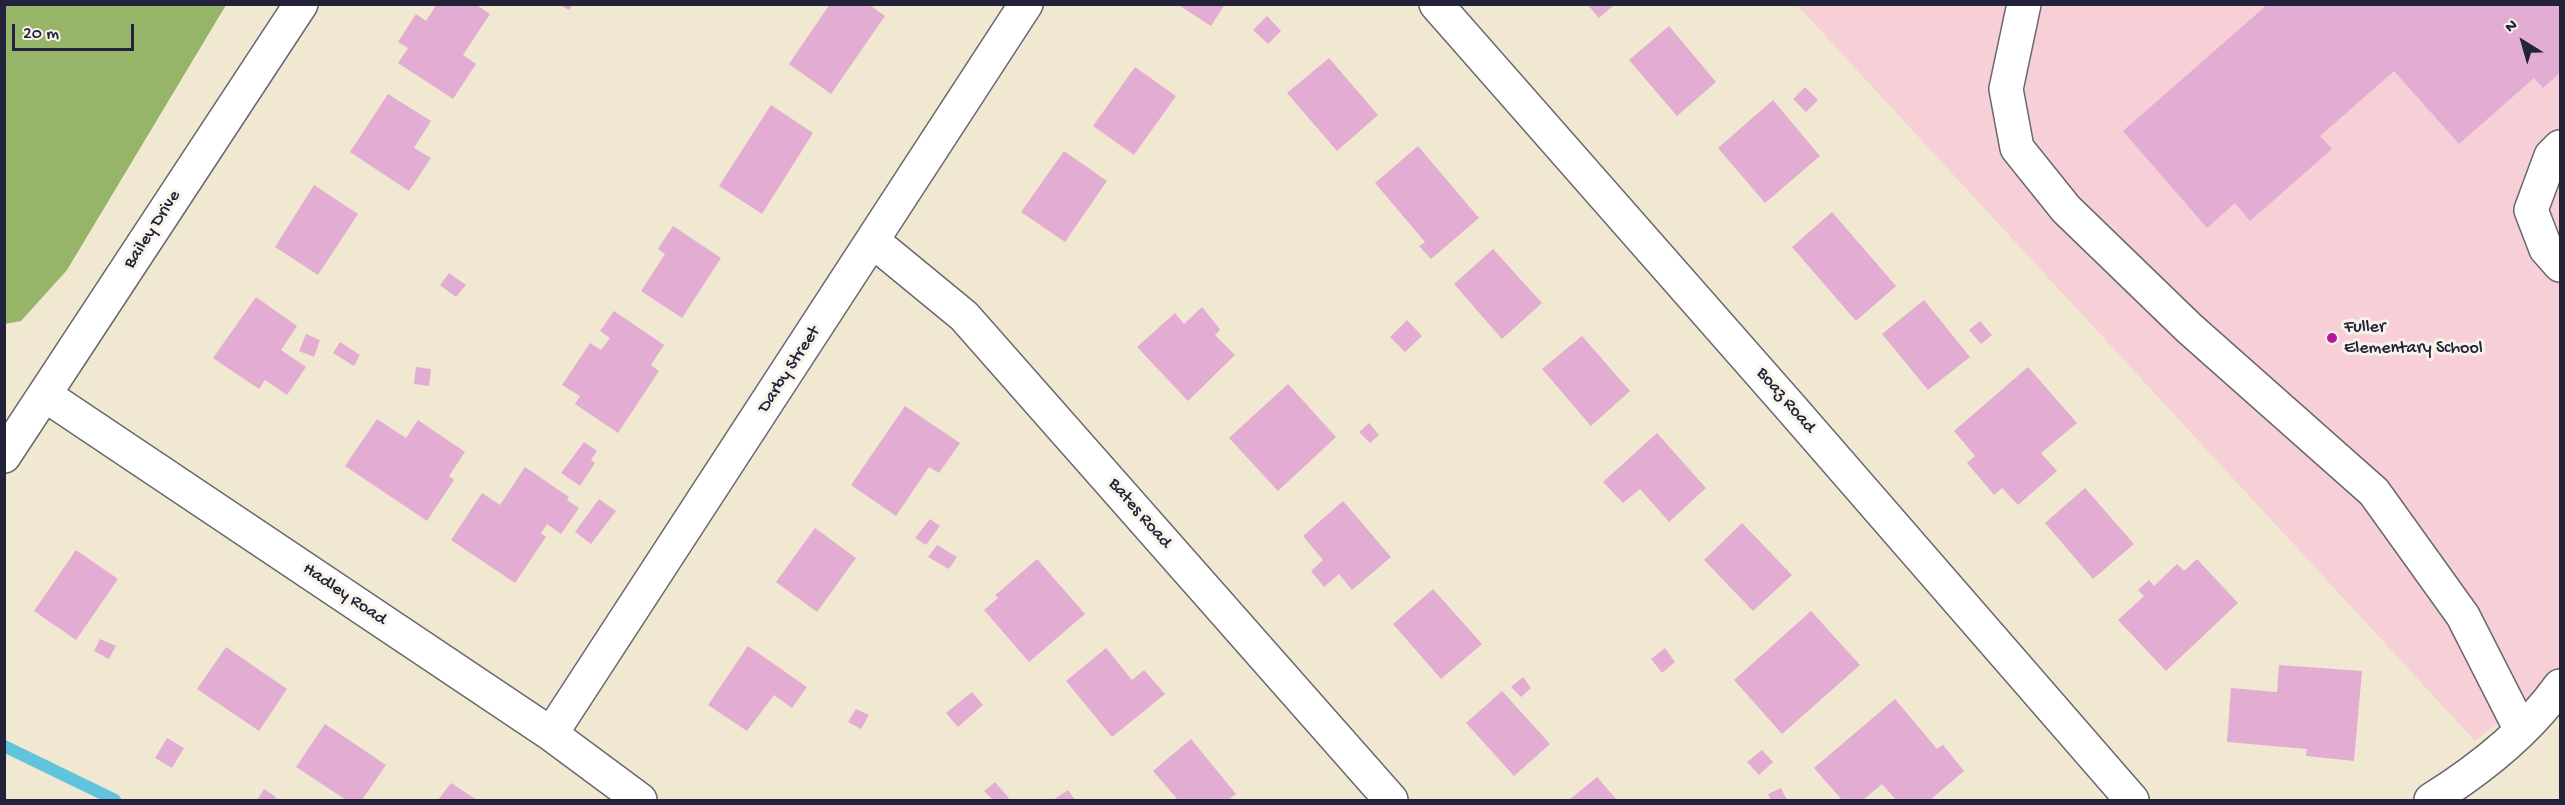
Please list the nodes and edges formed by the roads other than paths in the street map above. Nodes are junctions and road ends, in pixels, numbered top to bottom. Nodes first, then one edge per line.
1 (301, 4) edge
2 (1026, 4) edge
3 (1436, 4) edge
4 (2024, 4) edge
5 (2560, 147) edge
6 (874, 242) junction
7 (2560, 265) edge
8 (45, 395) junction
9 (4, 456) edge
10 (2560, 686) edge
11 (2522, 730) junction
12 (551, 734) junction
13 (640, 801) edge
14 (1391, 801) edge
15 (2132, 801) edge
16 (2431, 801) edge

1 - 8 street, Bailey Drive
2 - 6 street, Darby Street
3 - 15 street, Boaz Road
4 - 11 street
5 - 7 street
6 - 12 street, Darby Street
6 - 14 street, Bates Road
8 - 9 street, Bailey Drive
8 - 12 street, Hadley Road
10 - 11 street
11 - 16 street
12 - 13 street, Hadley Road

